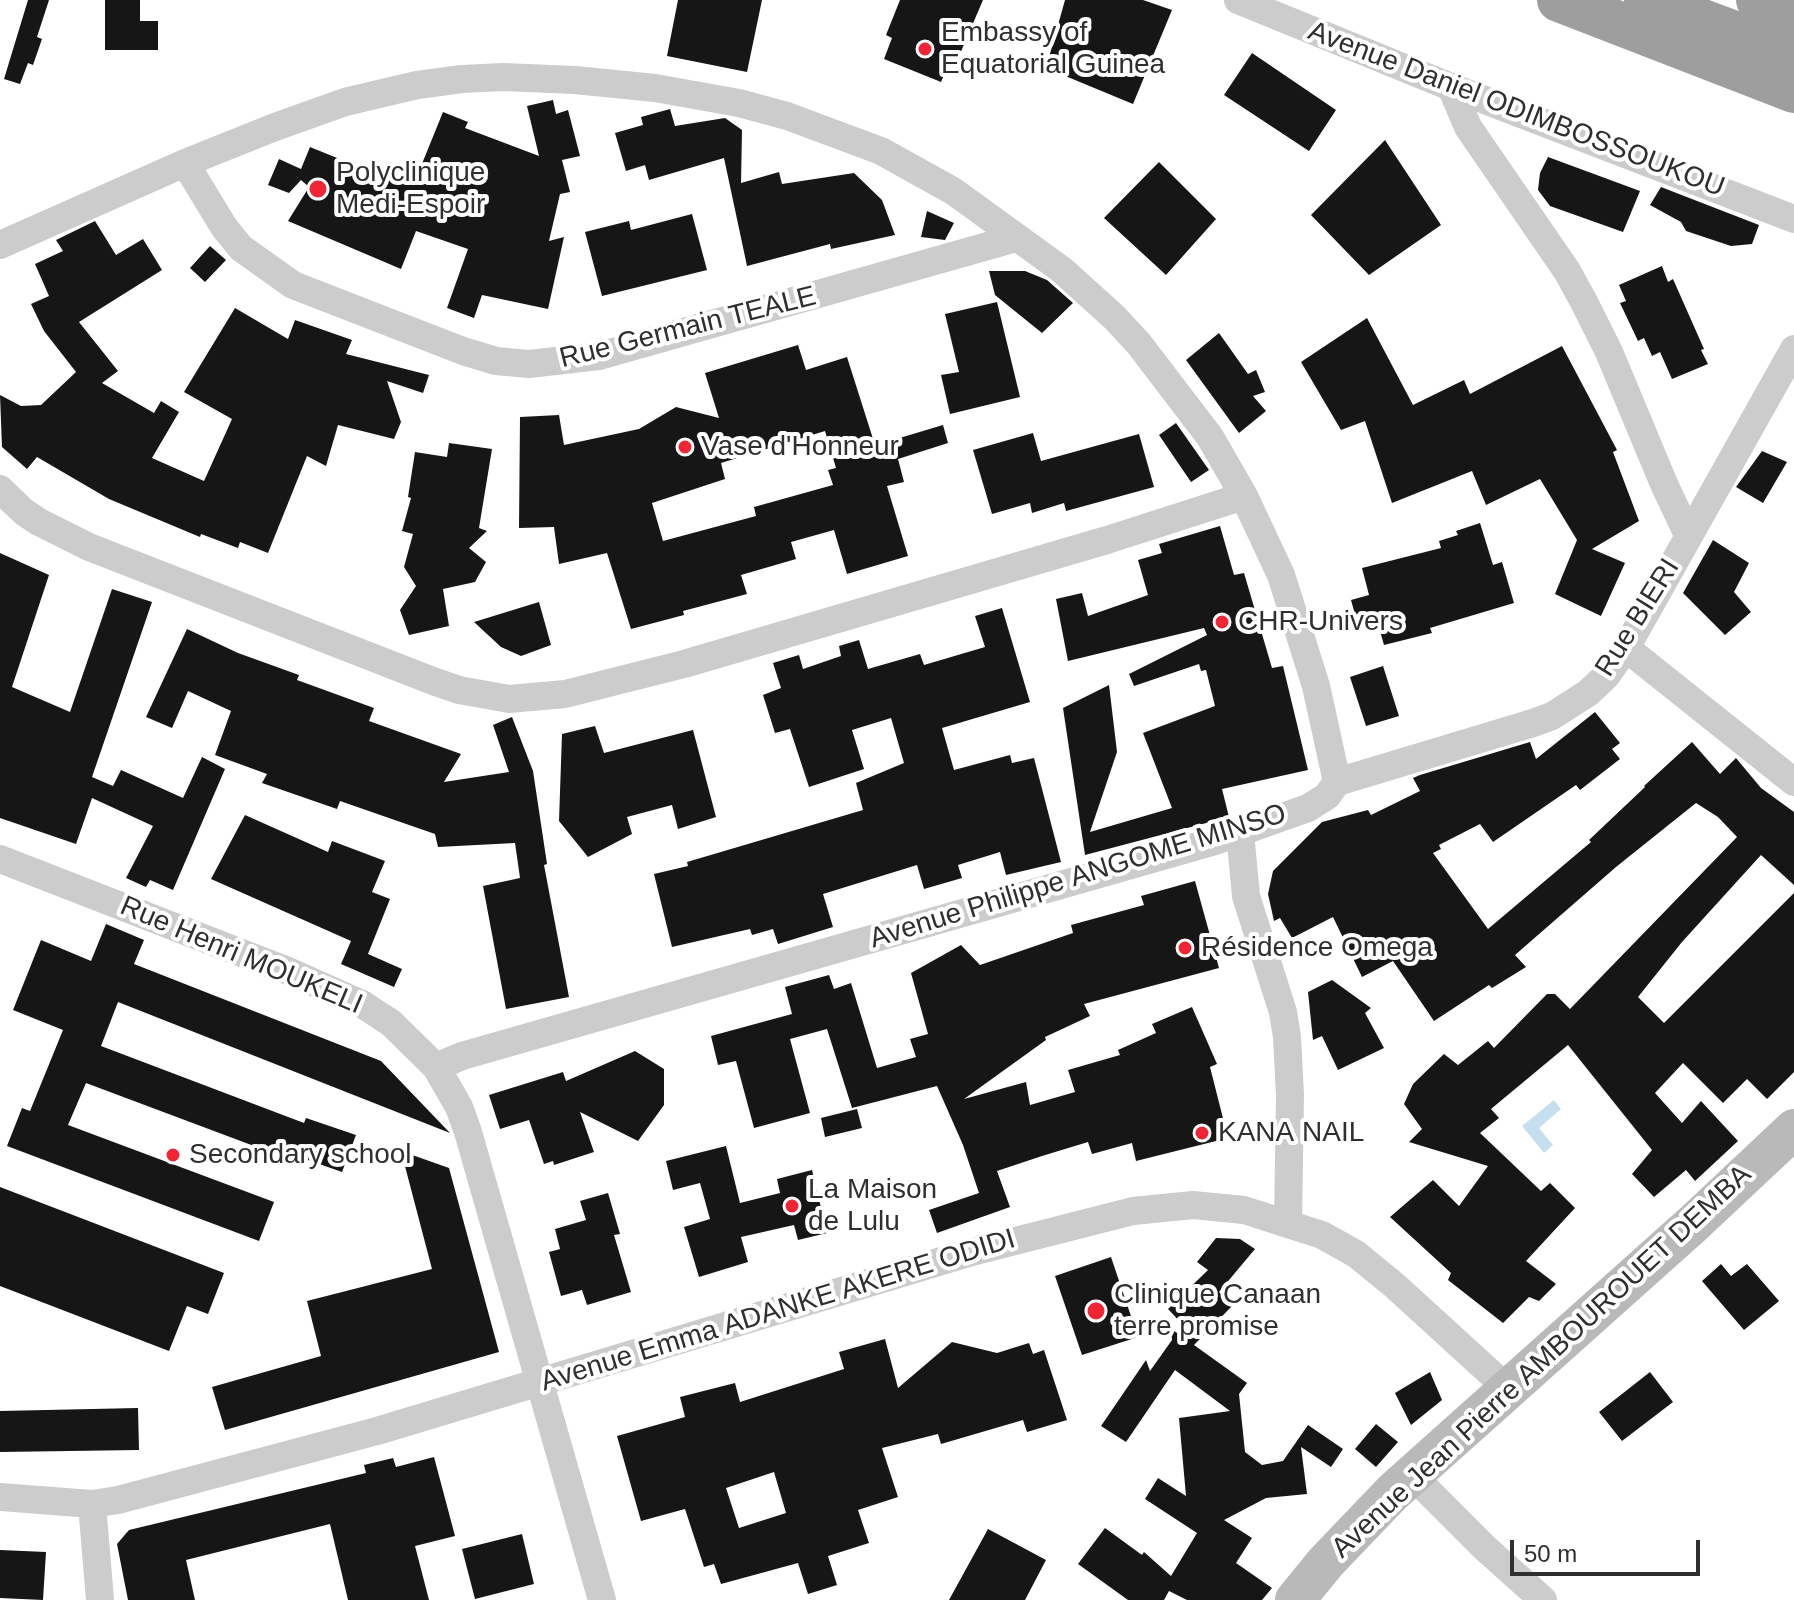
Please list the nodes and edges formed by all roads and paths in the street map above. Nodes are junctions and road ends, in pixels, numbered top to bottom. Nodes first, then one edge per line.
1 (1238, 0) edge
2 (1559, 0) edge
3 (1646, 0) edge
4 (1758, 0) edge
5 (1794, 15) edge
6 (1794, 55) edge
7 (1451, 87) junction
8 (1794, 91) edge
9 (185, 163) junction
10 (1794, 219) edge
11 (1016, 238) junction
12 (0, 245) edge
13 (1794, 349) edge
14 (0, 489) edge
15 (1244, 496) junction
16 (1688, 535) junction
17 (1626, 648) junction
18 (1337, 782) junction
19 (1794, 782) edge
20 (1240, 832) junction
21 (0, 859) edge
22 (436, 1067) junction
23 (1794, 1129) edge
24 (1288, 1224) junction
25 (540, 1382) junction
26 (1508, 1389) junction
27 (1412, 1475) junction
28 (0, 1497) edge
29 (92, 1504) junction
30 (100, 1600) edge
31 (602, 1600) edge
32 (1295, 1600) edge
33 (1543, 1600) edge

1 - 7 street, Avenue Daniel ODIMBOSSOUKOU
2 - 8 highway
3 - 6 highway
4 - 5 highway
7 - 10 street, Avenue Daniel ODIMBOSSOUKOU
7 - 16 street
9 - 11 street
9 - 11 street, Rue Germain TEALE
9 - 12 street
11 - 15 street
13 - 16 street, Rue BIERI
14 - 15 street
15 - 18 street
16 - 17 street, Rue BIERI
17 - 18 street, Rue BIERI
17 - 19 street
18 - 20 street, Avenue Philippe ANGOME MINSO
20 - 22 street, Avenue Philippe ANGOME MINSO
20 - 24 street
21 - 22 street, Rue Henri MOUKELI
22 - 25 street, Rue Henri MOUKELI
23 - 26 main road, Avenue Jean Pierre AMBOUROUET DEMBA
24 - 25 street, Avenue Emma ADANKE AKERE ODIDI
24 - 26 street, Avenue Emma ADANKE AKERE ODIDI
25 - 29 street, Avenue Emma ADANKE AKERE ODIDI
25 - 31 street, Rue Henri MOUKELI
26 - 27 main road, Avenue Jean Pierre AMBOUROUET DEMBA
27 - 32 main road, Avenue Jean Pierre AMBOUROUET DEMBA
27 - 33 street
28 - 29 street, Avenue Emma ADANKE AKERE ODIDI
29 - 30 street

